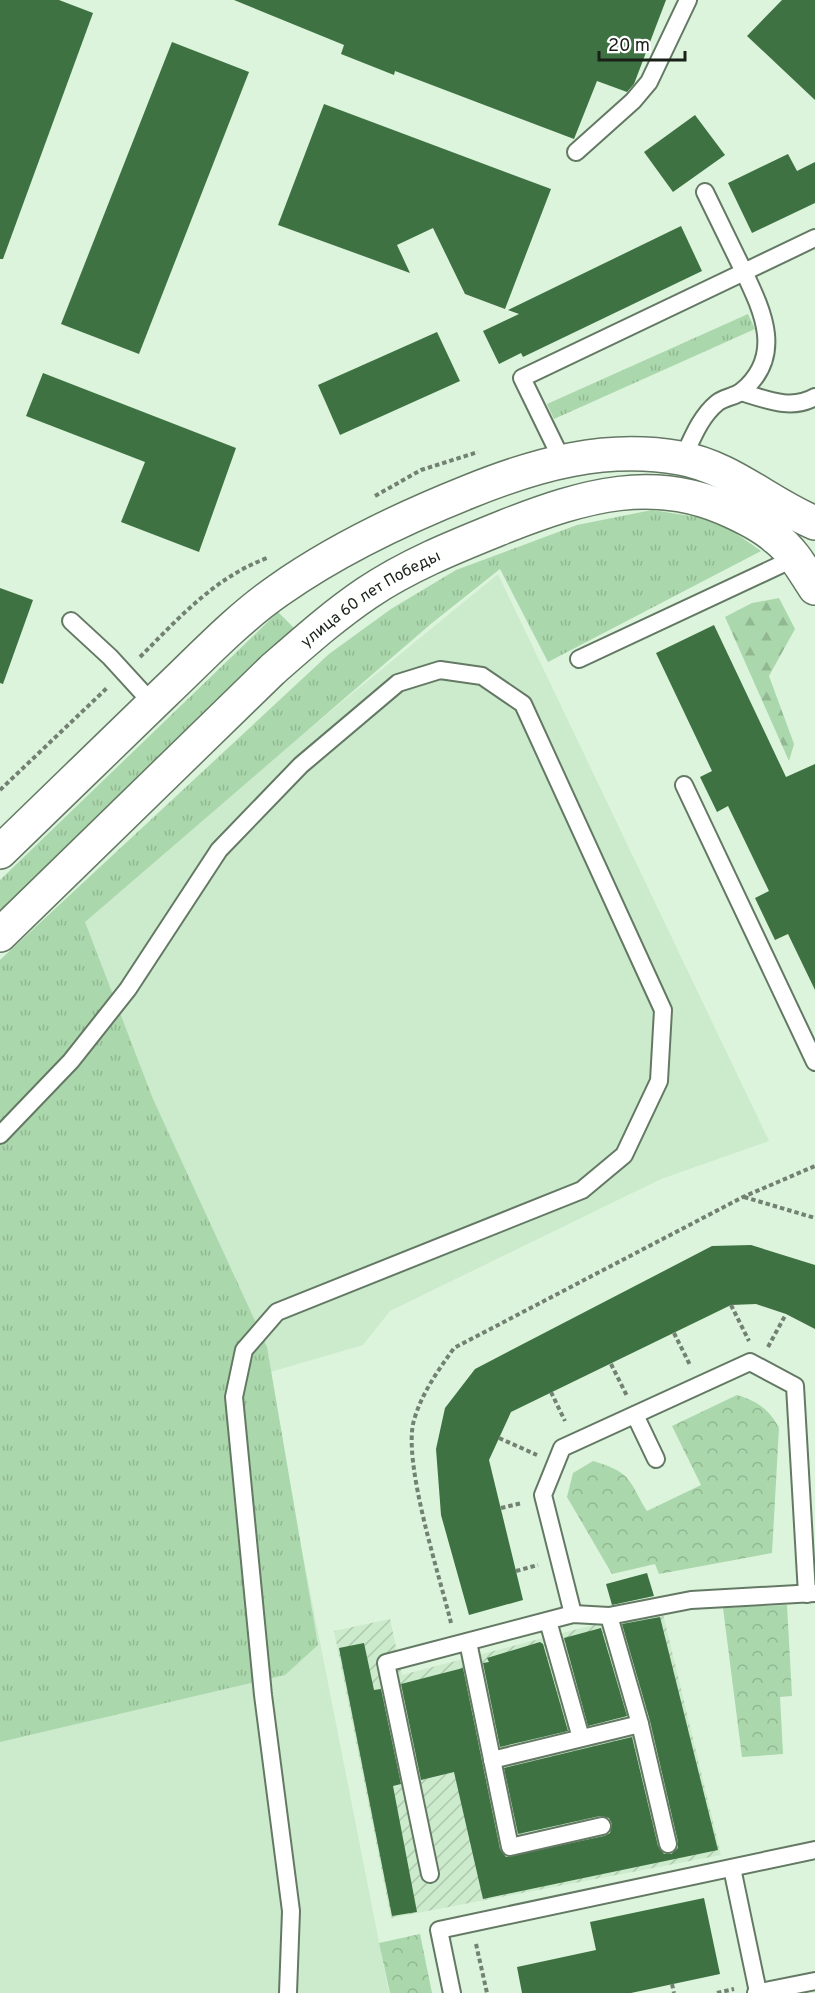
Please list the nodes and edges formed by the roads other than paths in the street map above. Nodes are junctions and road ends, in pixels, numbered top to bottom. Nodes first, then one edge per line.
1 (688, 0) edge
2 (576, 152) dead end
3 (705, 192) dead end
4 (815, 238) edge
5 (744, 272) junction
6 (741, 392) junction
7 (815, 398) edge
8 (683, 458) junction
9 (562, 460) junction
10 (815, 523) edge
11 (795, 558) junction
12 (815, 588) edge
13 (71, 621) dead end
14 (579, 659) dead end
15 (153, 704) junction
16 (684, 785) dead end
17 (0, 852) edge
18 (0, 935) edge
19 (815, 1062) edge
20 (0, 1134) edge
21 (632, 1408) junction
22 (656, 1459) dead end
23 (811, 1593) edge
24 (573, 1614) junction
25 (609, 1616) junction
26 (548, 1621) junction
27 (461, 1638) junction
28 (640, 1724) junction
29 (581, 1738) junction
30 (492, 1760) junction
31 (602, 1826) dead end
32 (668, 1844) dead end
33 (815, 1850) edge
34 (732, 1868) junction
35 (430, 1874) dead end
36 (815, 1981) edge
37 (757, 1992) edge
38 (288, 1993) edge
39 (452, 1993) edge

1 - 2 lane
3 - 5 lane
4 - 5 lane
5 - 6 lane
5 - 9 lane
6 - 7 lane
6 - 8 lane
8 - 9 main road
8 - 10 main road
9 - 15 main road
11 - 12 main road, улица 60 лет Победы
11 - 14 lane
11 - 18 main road, улица 60 лет Победы
13 - 15 lane
15 - 17 main road
16 - 19 lane
20 - 38 lane
21 - 22 lane
21 - 23 lane
21 - 24 lane
23 - 25 lane
24 - 25 lane
24 - 26 lane
25 - 28 lane
26 - 27 lane
26 - 29 lane
27 - 30 lane
27 - 35 lane
28 - 29 lane
28 - 32 lane
29 - 30 lane
30 - 31 lane
33 - 34 lane
34 - 37 lane
34 - 39 lane
36 - 37 lane

